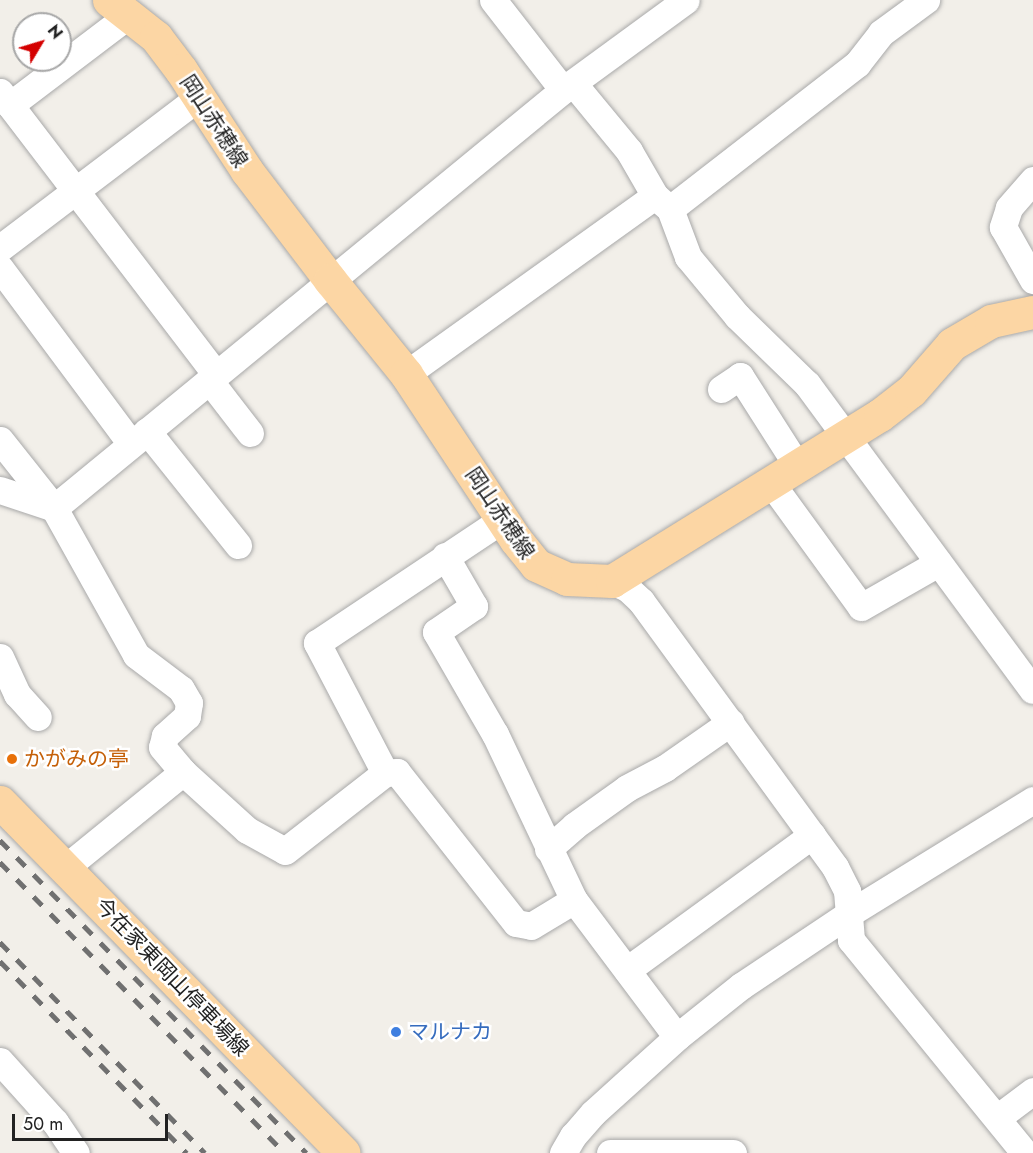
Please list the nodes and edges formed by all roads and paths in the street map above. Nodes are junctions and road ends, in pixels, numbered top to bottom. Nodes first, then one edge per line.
1 (493, 0) edge
2 (686, 0) edge
3 (926, 0) edge
4 (120, 7) edge
5 (568, 86) junction
6 (200, 96) junction
7 (5, 99) edge
8 (1033, 180) edge
9 (75, 191) junction
10 (662, 203) junction
11 (0, 248) edge
12 (0, 268) edge
13 (330, 280) junction
14 (1033, 280) edge
15 (1033, 312) edge
16 (406, 374) junction
17 (212, 377) junction
18 (721, 389) dead end
19 (250, 433) dead end
20 (139, 437) junction
21 (844, 438) junction
22 (0, 440) edge
23 (798, 467) junction
24 (771, 483) junction
25 (0, 490) edge
26 (54, 508) junction
27 (502, 519) junction
28 (237, 545) dead end
29 (445, 556) junction
30 (938, 563) junction
31 (612, 581) junction
32 (0, 657) edge
33 (1033, 690) edge
34 (38, 717) dead end
35 (731, 722) junction
36 (183, 772) junction
37 (385, 773) junction
38 (1033, 800) edge
39 (0, 802) edge
40 (812, 835) junction
41 (548, 849) junction
42 (65, 868) junction
43 (574, 900) junction
44 (850, 913) junction
45 (627, 970) junction
46 (677, 1037) junction
47 (0, 1061) edge
48 (1033, 1091) edge
49 (997, 1118) junction
50 (76, 1153) edge
51 (345, 1153) edge
52 (563, 1153) edge
53 (610, 1153) edge
54 (733, 1153) edge
55 (1025, 1153) edge

1 - 5 street
2 - 5 street
3 - 10 street
4 - 6 main road, 岡山赤穂線
4 - 7 street
5 - 10 street
5 - 13 street
6 - 9 street
6 - 13 main road, 岡山赤穂線
7 - 9 street
8 - 14 street
9 - 11 street
9 - 17 street
10 - 16 street
10 - 21 street
12 - 20 street
13 - 16 main road, 岡山赤穂線
13 - 17 street
15 - 21 main road
16 - 27 main road, 岡山赤穂線
17 - 19 street
17 - 20 street
18 - 23 street
20 - 26 street
20 - 28 street
21 - 23 main road
21 - 30 street
22 - 26 street
23 - 24 main road
24 - 30 street
24 - 31 main road
25 - 26 street
26 - 36 street
27 - 29 street
27 - 31 main road, 岡山赤穂線
29 - 37 street
29 - 41 street
30 - 33 street
31 - 35 street
32 - 34 street
35 - 40 street
35 - 41 street
36 - 37 street
36 - 42 street
37 - 43 street
38 - 44 street
39 - 42 main road, 今在家東岡山停車場線
40 - 44 street
40 - 45 street
41 - 43 street
42 - 51 main road, 今在家東岡山停車場線
43 - 45 street
44 - 46 street
44 - 49 street
45 - 46 street
46 - 52 street
47 - 50 street
48 - 49 street
49 - 55 street
53 - 54 street

